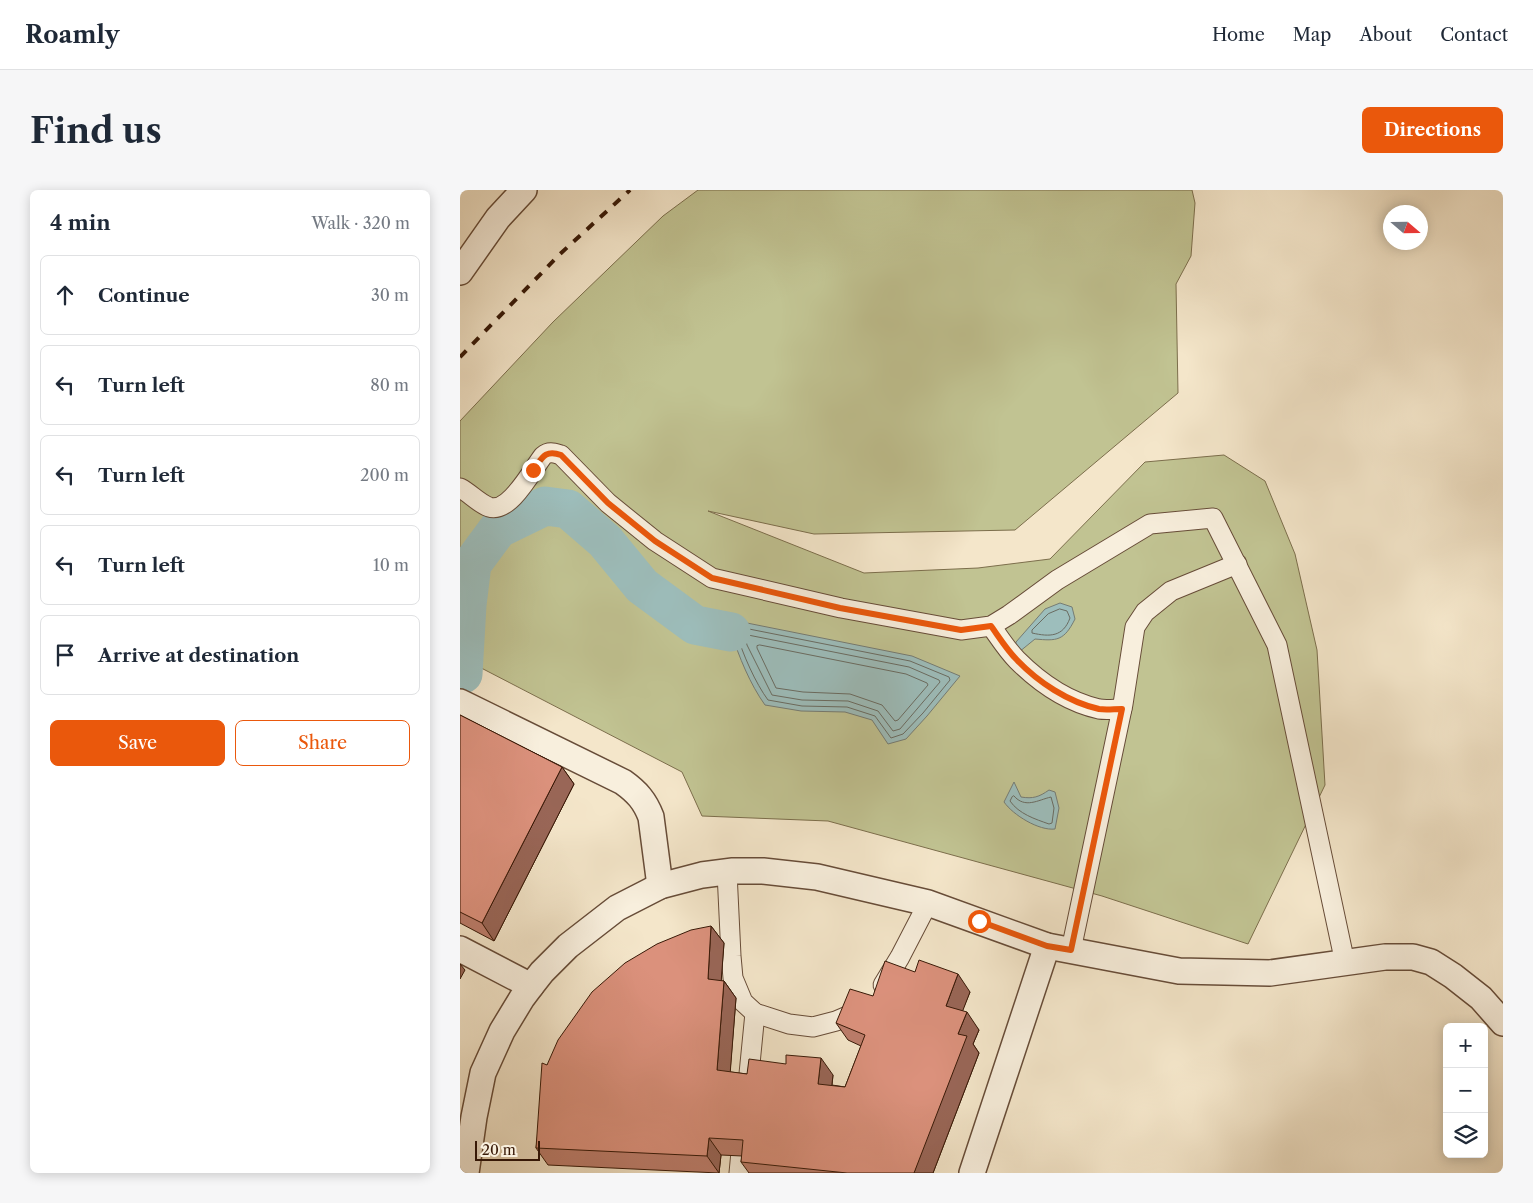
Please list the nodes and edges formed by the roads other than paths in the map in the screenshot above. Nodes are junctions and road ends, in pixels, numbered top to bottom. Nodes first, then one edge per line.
1 (524, 190) edge
2 (460, 272) edge
3 (460, 488) edge
4 (1236, 564) junction
5 (991, 626) junction
6 (460, 702) edge
7 (1122, 709) junction
8 (727, 872) junction
9 (660, 886) junction
10 (928, 903) junction
11 (1047, 946) junction
12 (460, 949) edge
13 (1071, 950) junction
14 (1345, 964) junction
15 (531, 986) junction
16 (755, 1013) junction
17 (1503, 1023) edge
18 (747, 1098) edge
19 (745, 1116) edge
20 (466, 1173) edge
21 (740, 1173) edge
22 (972, 1173) edge

1 - 2 street
3 - 5 street
4 - 5 street
4 - 7 street
4 - 14 street
5 - 7 street
6 - 9 street
7 - 13 street
8 - 9 street
8 - 10 street
8 - 16 street
9 - 15 street
10 - 11 street
10 - 16 street
11 - 13 street
11 - 22 street
12 - 15 street
13 - 14 street
14 - 17 street
15 - 20 street
16 - 18 street
19 - 21 street

